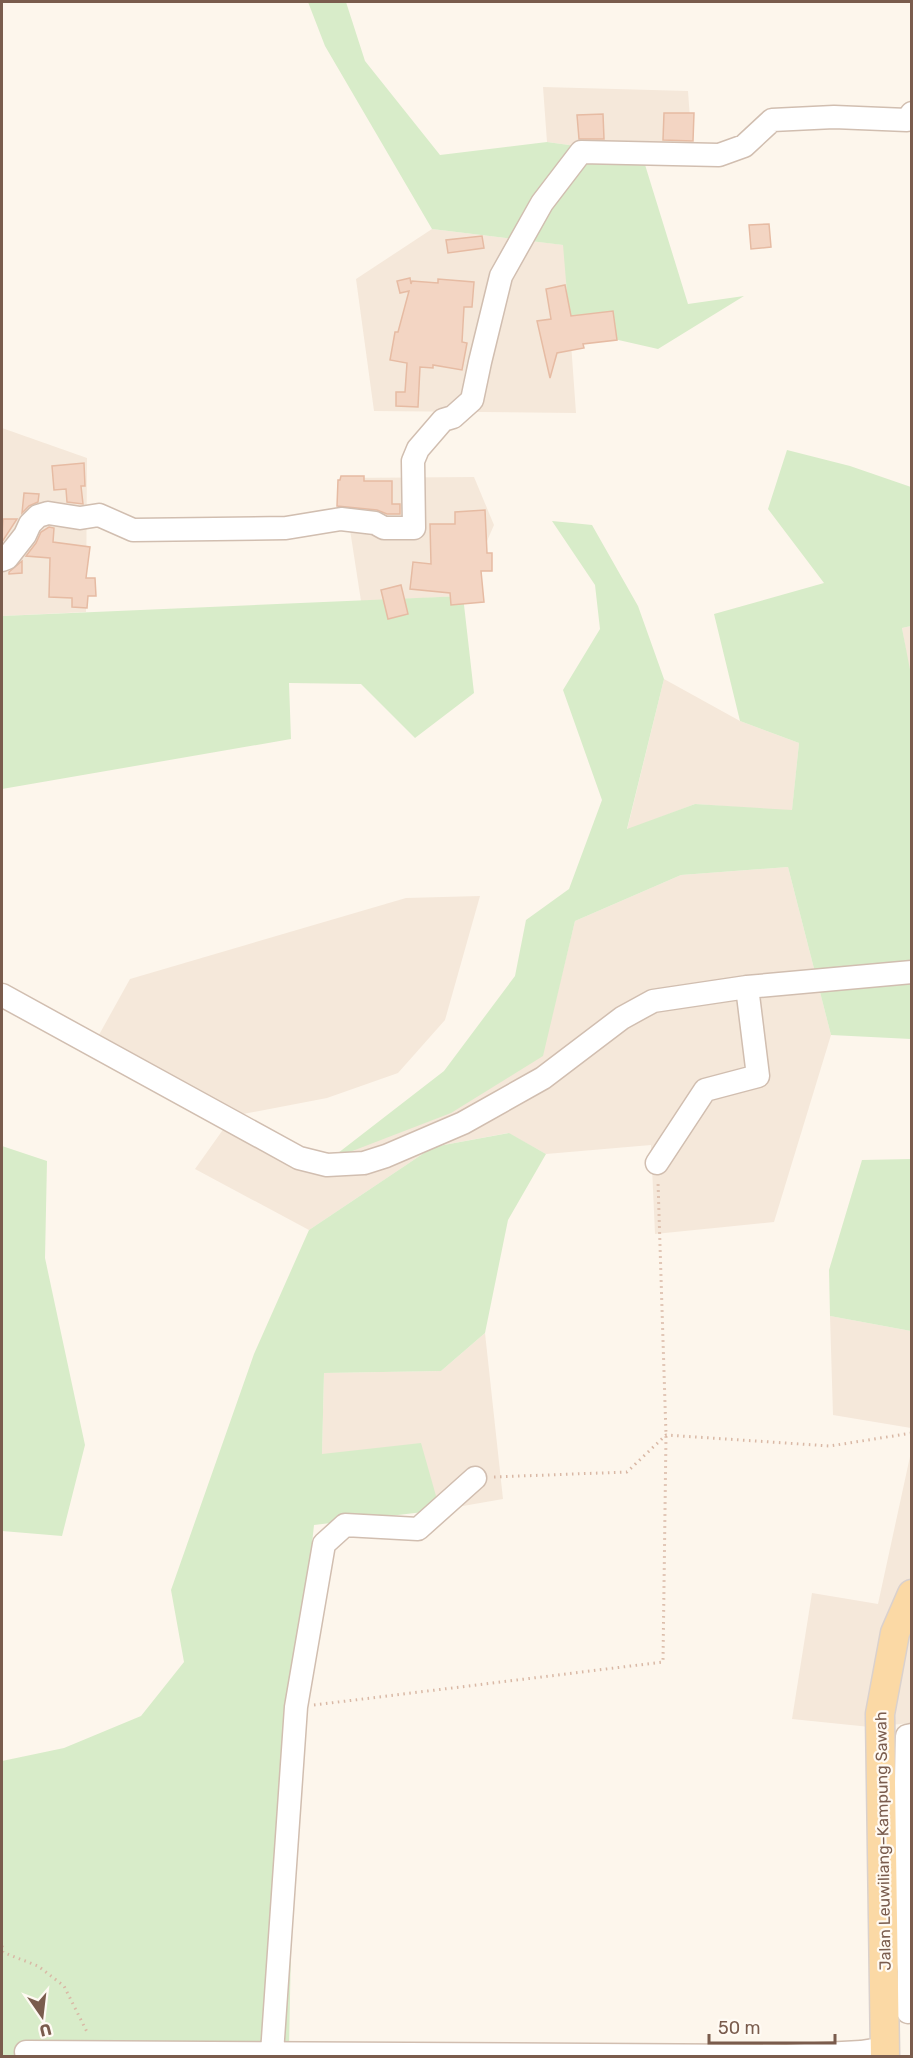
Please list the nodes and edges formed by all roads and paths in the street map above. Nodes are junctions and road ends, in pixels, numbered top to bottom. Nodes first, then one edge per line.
1 (912, 113) edge
2 (2, 560) edge
3 (912, 972) edge
4 (747, 987) junction
5 (2, 995) edge
6 (657, 1163) joint
7 (912, 1433) edge
8 (666, 1435) junction
9 (475, 1478) joint
10 (912, 1594) edge
11 (296, 1707) junction
12 (912, 1735) edge
13 (909, 1816) edge
14 (2, 1946) edge
15 (3, 1952) edge
16 (902, 2013) edge
17 (26, 2052) dead end
18 (96, 2052) junction
19 (886, 2052) edge
20 (272, 2053) junction

1 - 2 street
3 - 4 street
4 - 5 street
4 - 6 street
6 - 8 path
7 - 8 path
8 - 9 path
8 - 11 path
9 - 11 street
10 - 16 main road, Jalan Leuwiliang–Kampung Sawah
11 - 20 street
12 - 13 street
13 - 16 street
14 - 15 path
15 - 18 path
16 - 19 main road, Jalan Leuwiliang–Kampung Sawah
17 - 18 street
18 - 20 street
19 - 20 street

